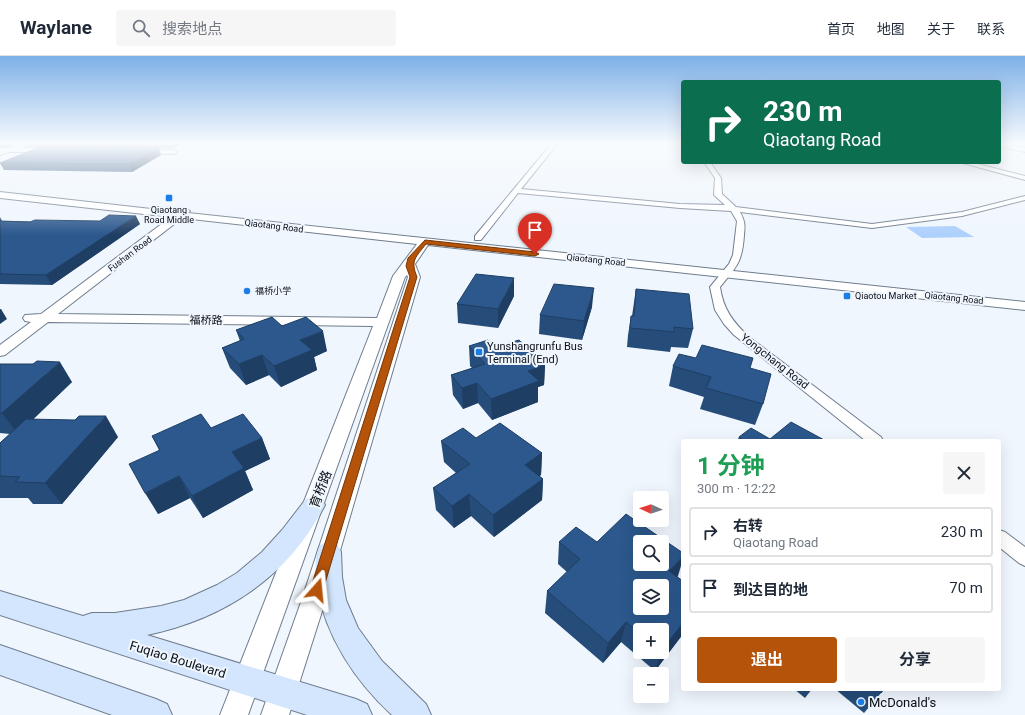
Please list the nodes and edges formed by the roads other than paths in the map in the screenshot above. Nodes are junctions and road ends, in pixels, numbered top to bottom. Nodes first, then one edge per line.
1 (530, 174) edge
2 (715, 174) edge
3 (1008, 174) edge
4 (1025, 178) edge
5 (0, 187) edge
6 (516, 191) junction
7 (0, 195) edge
8 (1025, 198) edge
9 (734, 209) junction
10 (181, 212) junction
11 (478, 238) junction
12 (425, 242) junction
13 (410, 266) junction
14 (729, 269) junction
15 (1025, 295) edge
16 (1025, 306) edge
17 (30, 318) junction
18 (45, 318) junction
19 (382, 322) junction
20 (0, 340) edge
21 (0, 352) edge
22 (873, 439) edge
23 (314, 505) junction
24 (1001, 539) edge
25 (329, 552) junction
26 (1025, 558) edge
27 (0, 603) edge
28 (67, 624) junction
29 (0, 660) edge
30 (247, 681) junction
31 (279, 703) edge
32 (108, 705) edge
33 (156, 715) edge
34 (234, 715) edge
35 (356, 715) edge
36 (415, 715) edge

1 - 6 street
2 - 9 street
3 - 4 street
5 - 10 street, Qiaotang Road
6 - 9 street
6 - 11 street
7 - 10 street, Qiaotang Road
8 - 9 street
9 - 14 street, Yongchang Road
10 - 11 street, Qiaotang Road
10 - 12 street, Qiaotang Road
10 - 17 street, Fushan Road
10 - 18 street, Fushan Road
11 - 14 street, Qiaotang Road
12 - 13 street, 育桥路
12 - 14 street, Qiaotang Road
13 - 19 street, 育桥路
13 - 25 street
14 - 15 street, Qiaotang Road
14 - 16 street, Qiaotang Road
14 - 22 street, Yongchang Road
17 - 18 street, 福桥路
17 - 20 street, Fushan Road
18 - 19 street, 福桥路
18 - 21 street, Fushan Road
19 - 23 street, 育桥路
23 - 28 main road
23 - 30 street, 育桥路
24 - 26 street
25 - 31 street
25 - 36 main road
27 - 28 main road, Fuqiao Boulevard
28 - 30 main road, Fuqiao Boulevard
29 - 32 main road
30 - 31 main road, Fuqiao Boulevard
30 - 34 street, 育桥路
31 - 35 main road, Fuqiao Boulevard
32 - 33 main road

